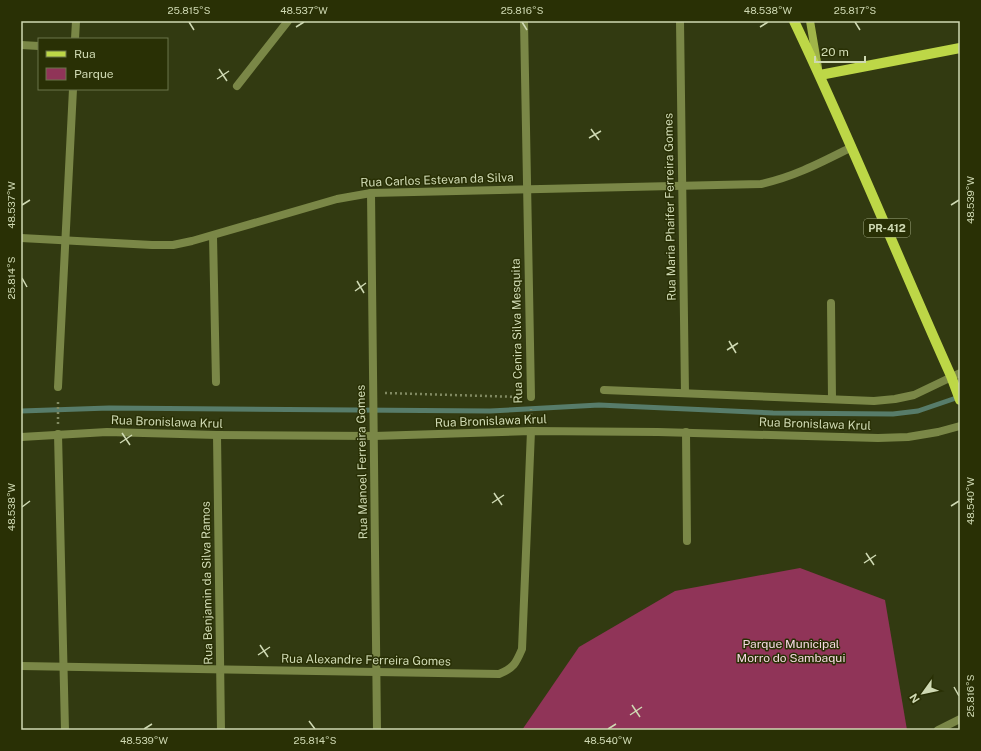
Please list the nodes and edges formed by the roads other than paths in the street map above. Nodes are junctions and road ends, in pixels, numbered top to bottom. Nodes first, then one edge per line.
1 (76, 21) edge
2 (288, 21) edge
3 (524, 21) edge
4 (680, 21) edge
5 (794, 21) edge
6 (810, 21) edge
7 (75, 38) edge
8 (21, 46) edge
9 (38, 46) edge
10 (960, 48) edge
11 (820, 75) junction
12 (237, 86) dead end
13 (73, 90) edge
14 (852, 147) junction
15 (682, 186) junction
16 (527, 190) junction
17 (371, 193) junction
18 (213, 236) junction
19 (21, 238) edge
20 (65, 241) junction
21 (830, 303) dead end
22 (955, 377) edge
23 (216, 382) dead end
24 (58, 387) road end
25 (604, 390) dead end
26 (685, 393) junction
27 (531, 397) road end
28 (832, 399) junction
29 (960, 400) edge
30 (960, 426) edge
31 (531, 431) junction
32 (686, 432) junction
33 (58, 434) junction
34 (216, 435) junction
35 (374, 436) junction
36 (21, 437) edge
37 (687, 541) dead end
38 (21, 666) edge
39 (63, 667) junction
40 (220, 669) junction
41 (376, 672) junction
42 (960, 719) edge
43 (65, 730) edge
44 (222, 730) edge
45 (377, 730) edge
46 (938, 730) edge

1 - 7 street
2 - 12 street
3 - 16 street, Rua Cenira Silva Mesquita
4 - 15 street, Rua Maria Phaifer Ferreira Gomes
5 - 11 main road, PR-412
6 - 11 street
8 - 9 street
10 - 11 main road
11 - 14 main road, PR-412
13 - 20 street
14 - 15 street, Rua Carlos Estevan da Silva
14 - 22 main road, PR-412
15 - 16 street, Rua Carlos Estevan da Silva
15 - 26 street, Rua Maria Phaifer Ferreira Gomes
16 - 17 street, Rua Carlos Estevan da Silva
16 - 27 street, Rua Cenira Silva Mesquita
17 - 18 street, Rua Carlos Estevan da Silva
17 - 35 street, Rua Manoel Ferreira Gomes
18 - 20 street, Rua Carlos Estevan da Silva
18 - 23 street
19 - 20 street, Rua Carlos Estevan da Silva
20 - 24 street
21 - 28 street
22 - 28 street, Rua Bronislawa Krul
22 - 29 main road, PR-412
25 - 26 street, Rua Bronislawa Krul
26 - 28 street, Rua Bronislawa Krul
30 - 32 street, Rua Bronislawa Krul
31 - 32 street, Rua Bronislawa Krul
31 - 35 street, Rua Bronislawa Krul
31 - 41 street, Rua Alexandre Ferreira Gomes
32 - 37 street
33 - 34 street, Rua Bronislawa Krul
33 - 36 street, Rua Bronislawa Krul
33 - 39 street
34 - 35 street, Rua Bronislawa Krul
34 - 40 street, Rua Benjamin da Silva Ramos
35 - 41 street, Rua Manoel Ferreira Gomes
38 - 39 street, Rua Alexandre Ferreira Gomes
39 - 40 street, Rua Alexandre Ferreira Gomes
39 - 43 street
40 - 41 street, Rua Alexandre Ferreira Gomes
40 - 44 street, Rua Benjamin da Silva Ramos
41 - 45 street, Rua Manoel Ferreira Gomes
42 - 46 street

